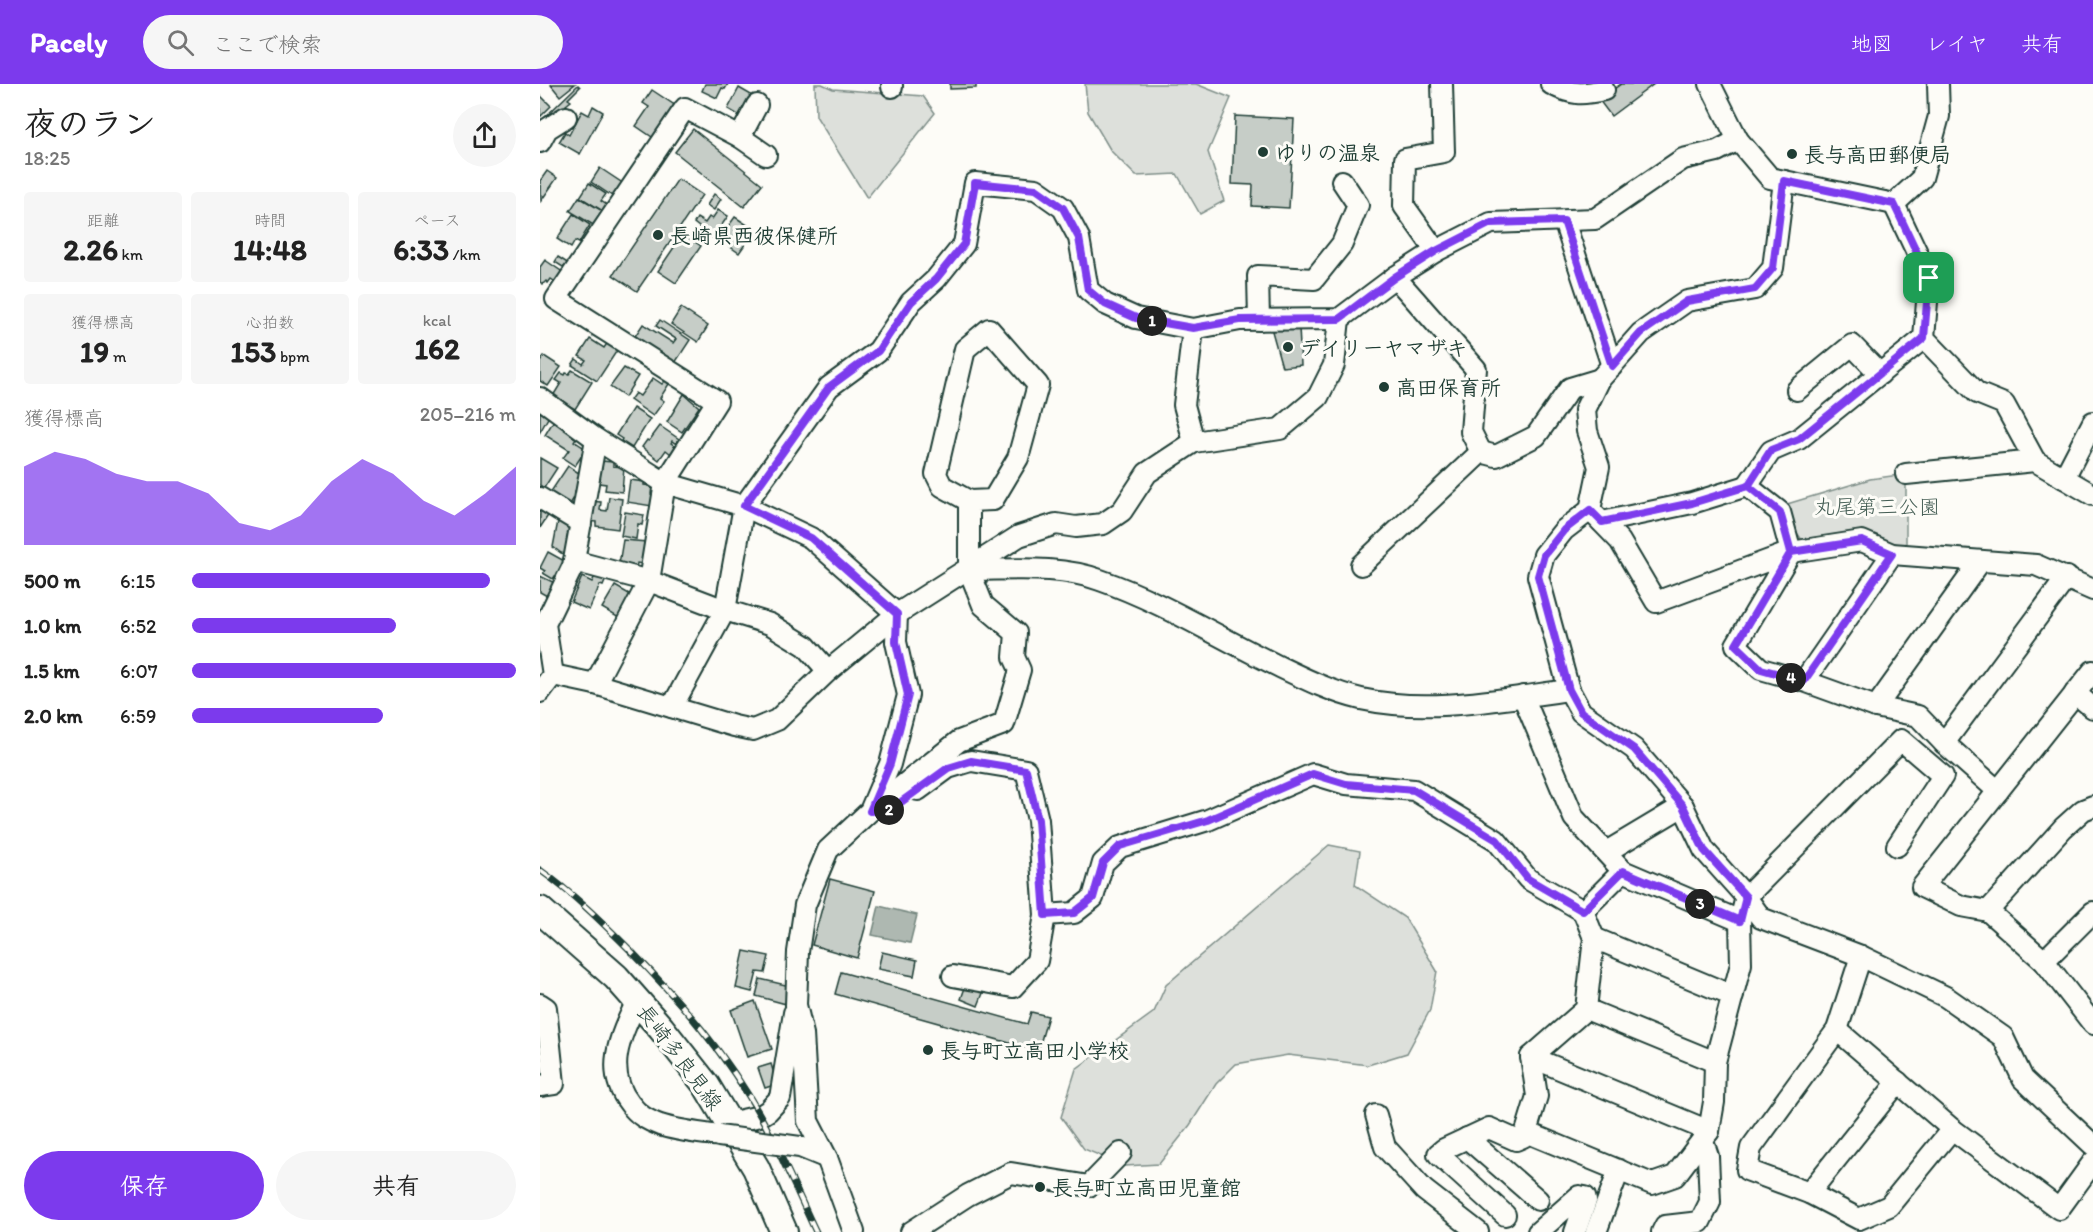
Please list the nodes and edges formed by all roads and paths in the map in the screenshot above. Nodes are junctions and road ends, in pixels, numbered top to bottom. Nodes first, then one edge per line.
1 (1442, 84) edge
2 (1551, 84) edge
3 (1710, 84) edge
4 (1938, 84) edge
5 (1604, 90) dead end
6 (757, 105) dead end
7 (566, 117) dead end
8 (740, 137) junction
9 (1738, 140) junction
10 (540, 142) edge
11 (766, 155) dead end
12 (1342, 180) dead end
13 (1784, 181) junction
14 (1894, 204) junction
15 (1564, 221) junction
16 (1436, 251) junction
17 (1395, 277) junction
18 (1339, 319) junction
19 (1259, 320) junction
20 (1193, 328) junction
21 (1924, 338) junction
22 (1606, 372) junction
23 (1880, 374) junction
24 (1797, 390) dead end
25 (540, 399) edge
26 (2093, 422) edge
27 (596, 439) junction
28 (1194, 442) junction
29 (1481, 452) junction
30 (2035, 461) junction
31 (1906, 474) dead end
32 (2064, 478) junction
33 (665, 483) junction
34 (1748, 486) junction
35 (2093, 495) edge
36 (540, 498) edge
37 (969, 501) junction
38 (744, 506) junction
39 (1596, 516) junction
40 (581, 522) junction
41 (1791, 552) junction
42 (1892, 554) junction
43 (574, 561) junction
44 (1980, 562) junction
45 (1361, 565) dead end
46 (969, 570) junction
47 (2067, 577) junction
48 (649, 581) junction
49 (2093, 590) edge
50 (725, 610) junction
51 (897, 614) junction
52 (2093, 670) edge
53 (828, 671) junction
54 (553, 675) junction
55 (1804, 681) junction
56 (595, 684) junction
57 (1569, 690) junction
58 (540, 692) edge
59 (2075, 693) junction
60 (1523, 696) junction
61 (672, 707) junction
62 (1876, 707) junction
63 (2093, 708) edge
64 (1944, 743) junction
65 (1998, 791) junction
66 (1683, 806) junction
67 (2093, 806) edge
68 (870, 811) junction
69 (1897, 846) dead end
70 (1606, 852) junction
71 (1623, 871) junction
72 (1746, 897) junction
73 (540, 910) edge
74 (1583, 911) junction
75 (1988, 911) junction
76 (2093, 912) edge
77 (1045, 915) junction
78 (1740, 921) junction
79 (1594, 938) junction
80 (1861, 956) junction
81 (2044, 961) junction
82 (953, 976) dead end
83 (1733, 996) junction
84 (638, 1001) junction
85 (540, 1004) edge
86 (796, 1005) junction
87 (1586, 1010) junction
88 (2093, 1023) edge
89 (1837, 1030) junction
90 (1531, 1057) junction
91 (1715, 1062) junction
92 (1898, 1082) junction
93 (540, 1086) edge
94 (1376, 1115) dead end
95 (1953, 1129) junction
96 (724, 1130) junction
97 (1526, 1132) junction
98 (1706, 1136) junction
99 (1467, 1138) junction
100 (2093, 1146) edge
101 (1121, 1153) dead end
102 (827, 1158) junction
103 (2093, 1162) edge
104 (1619, 1170) junction
105 (1809, 1193) junction
106 (1538, 1200) dead end
107 (1505, 1215) dead end
108 (784, 1232) edge
109 (854, 1232) edge
110 (911, 1232) edge
111 (1478, 1232) edge
112 (1539, 1232) edge
113 (1575, 1232) edge
114 (1596, 1232) edge
115 (1662, 1232) edge

1 - 16 street
2 - 5 street
3 - 9 street
4 - 14 street
6 - 8 street
7 - 10 street
8 - 11 street
8 - 33 street
9 - 13 street
9 - 15 street
12 - 19 street
13 - 14 street
13 - 22 street
14 - 21 street
15 - 16 street
15 - 22 street
16 - 17 street
17 - 18 street
17 - 29 street
18 - 19 street
18 - 28 street
19 - 20 street
20 - 28 street
20 - 38 street
21 - 23 street
21 - 30 street
22 - 29 street
22 - 39 street
23 - 24 street
23 - 34 street
25 - 27 street
26 - 32 street
27 - 33 street
27 - 40 street
28 - 46 street
29 - 45 street
30 - 31 street
30 - 32 street
32 - 35 street
33 - 38 street
33 - 48 street
34 - 39 street
34 - 41 street
36 - 40 street
37 - 37 street
37 - 46 street
38 - 50 street
38 - 51 street
39 - 41 street
39 - 57 street
40 - 43 street
41 - 42 street
41 - 55 street
42 - 44 street
42 - 55 street
43 - 48 street
43 - 54 street
44 - 47 street
44 - 62 street
46 - 51 street
46 - 60 street
46 - 68 street
47 - 49 street
47 - 64 street
48 - 50 street
48 - 56 street
50 - 53 street
50 - 61 street
51 - 53 street
51 - 68 street
52 - 59 street
53 - 61 street
54 - 56 street
54 - 58 street
55 - 62 street
56 - 61 street
57 - 60 street
57 - 66 street
59 - 63 street
59 - 65 street
60 - 70 street
62 - 64 street
64 - 65 street
65 - 75 street
66 - 70 street
66 - 72 street
67 - 75 street
68 - 77 street
68 - 86 street
69 - 72 street
70 - 71 street
71 - 74 street
71 - 78 street
72 - 78 street
72 - 80 street
73 - 84 main road, 長崎多良見線
74 - 77 street
74 - 79 street
75 - 81 street
76 - 81 street
77 - 82 street
78 - 83 street
79 - 83 street
79 - 87 street
80 - 89 street
80 - 100 street
81 - 88 street
83 - 91 street
84 - 96 main road, 長崎多良見線
84 - 96 street
85 - 93 street
86 - 96 street
86 - 102 street
87 - 90 street
87 - 91 street
89 - 92 street
89 - 105 street
90 - 97 street
90 - 98 street
91 - 98 street
92 - 95 street
92 - 105 street
94 - 111 street
95 - 103 street
95 - 105 street
96 - 102 street, bridge
96 - 108 main road, 長崎多良見線
97 - 99 street
97 - 104 street
98 - 104 street
98 - 115 street
99 - 106 street
99 - 107 street
101 - 110 street
102 - 109 street
104 - 114 street
112 - 113 street

